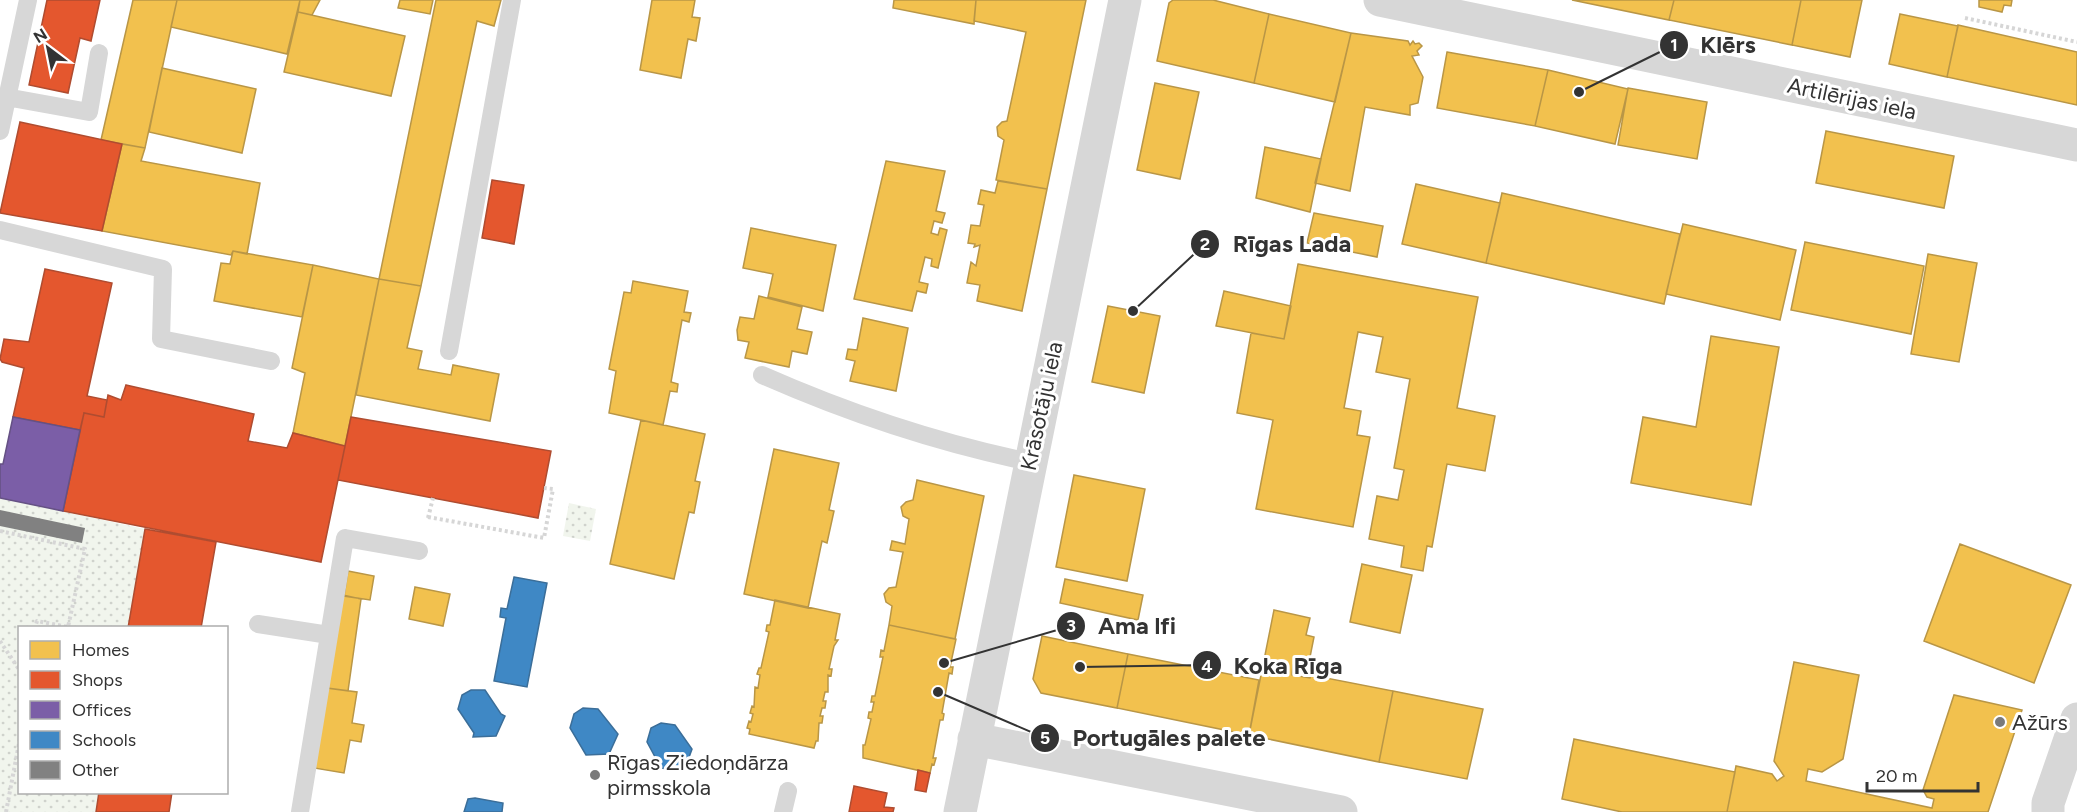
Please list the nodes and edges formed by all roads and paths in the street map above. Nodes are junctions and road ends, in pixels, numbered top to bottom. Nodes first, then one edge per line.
1 (28, 0) edge
2 (512, 0) edge
3 (1125, 0) edge
4 (1380, 0) edge
5 (1965, 18) dead end
6 (2077, 42) edge
7 (99, 53) dead end
8 (6, 97) junction
9 (0, 131) edge
10 (2077, 145) edge
11 (0, 230) edge
12 (449, 351) dead end
13 (271, 361) dead end
14 (762, 375) dead end
15 (1030, 462) junction
16 (544, 488) dead end
17 (428, 517) dead end
18 (0, 531) edge
19 (420, 551) dead end
20 (258, 624) dead end
21 (35, 626) edge
22 (63, 626) edge
23 (68, 626) edge
24 (329, 635) junction
25 (0, 641) edge
26 (18, 666) edge
27 (2077, 719) edge
28 (975, 739) junction
29 (18, 749) edge
30 (788, 791) dead end
31 (6, 812) edge
32 (300, 812) edge
33 (783, 812) edge
34 (960, 812) edge
35 (1341, 812) edge
36 (2048, 812) edge

1 - 8 lane
2 - 12 lane
3 - 15 street, Krāsotāju iela
4 - 10 street, Artilērijas iela
5 - 6 path
7 - 8 lane
8 - 9 lane
11 - 13 lane
14 - 15 lane
15 - 28 street, Krāsotāju iela
16 - 17 path
18 - 23 path
19 - 24 lane
20 - 24 lane
21 - 22 path
24 - 32 lane
25 - 26 path
27 - 36 street
28 - 34 street, Krāsotāju iela
28 - 35 street
29 - 31 path
30 - 33 lane

